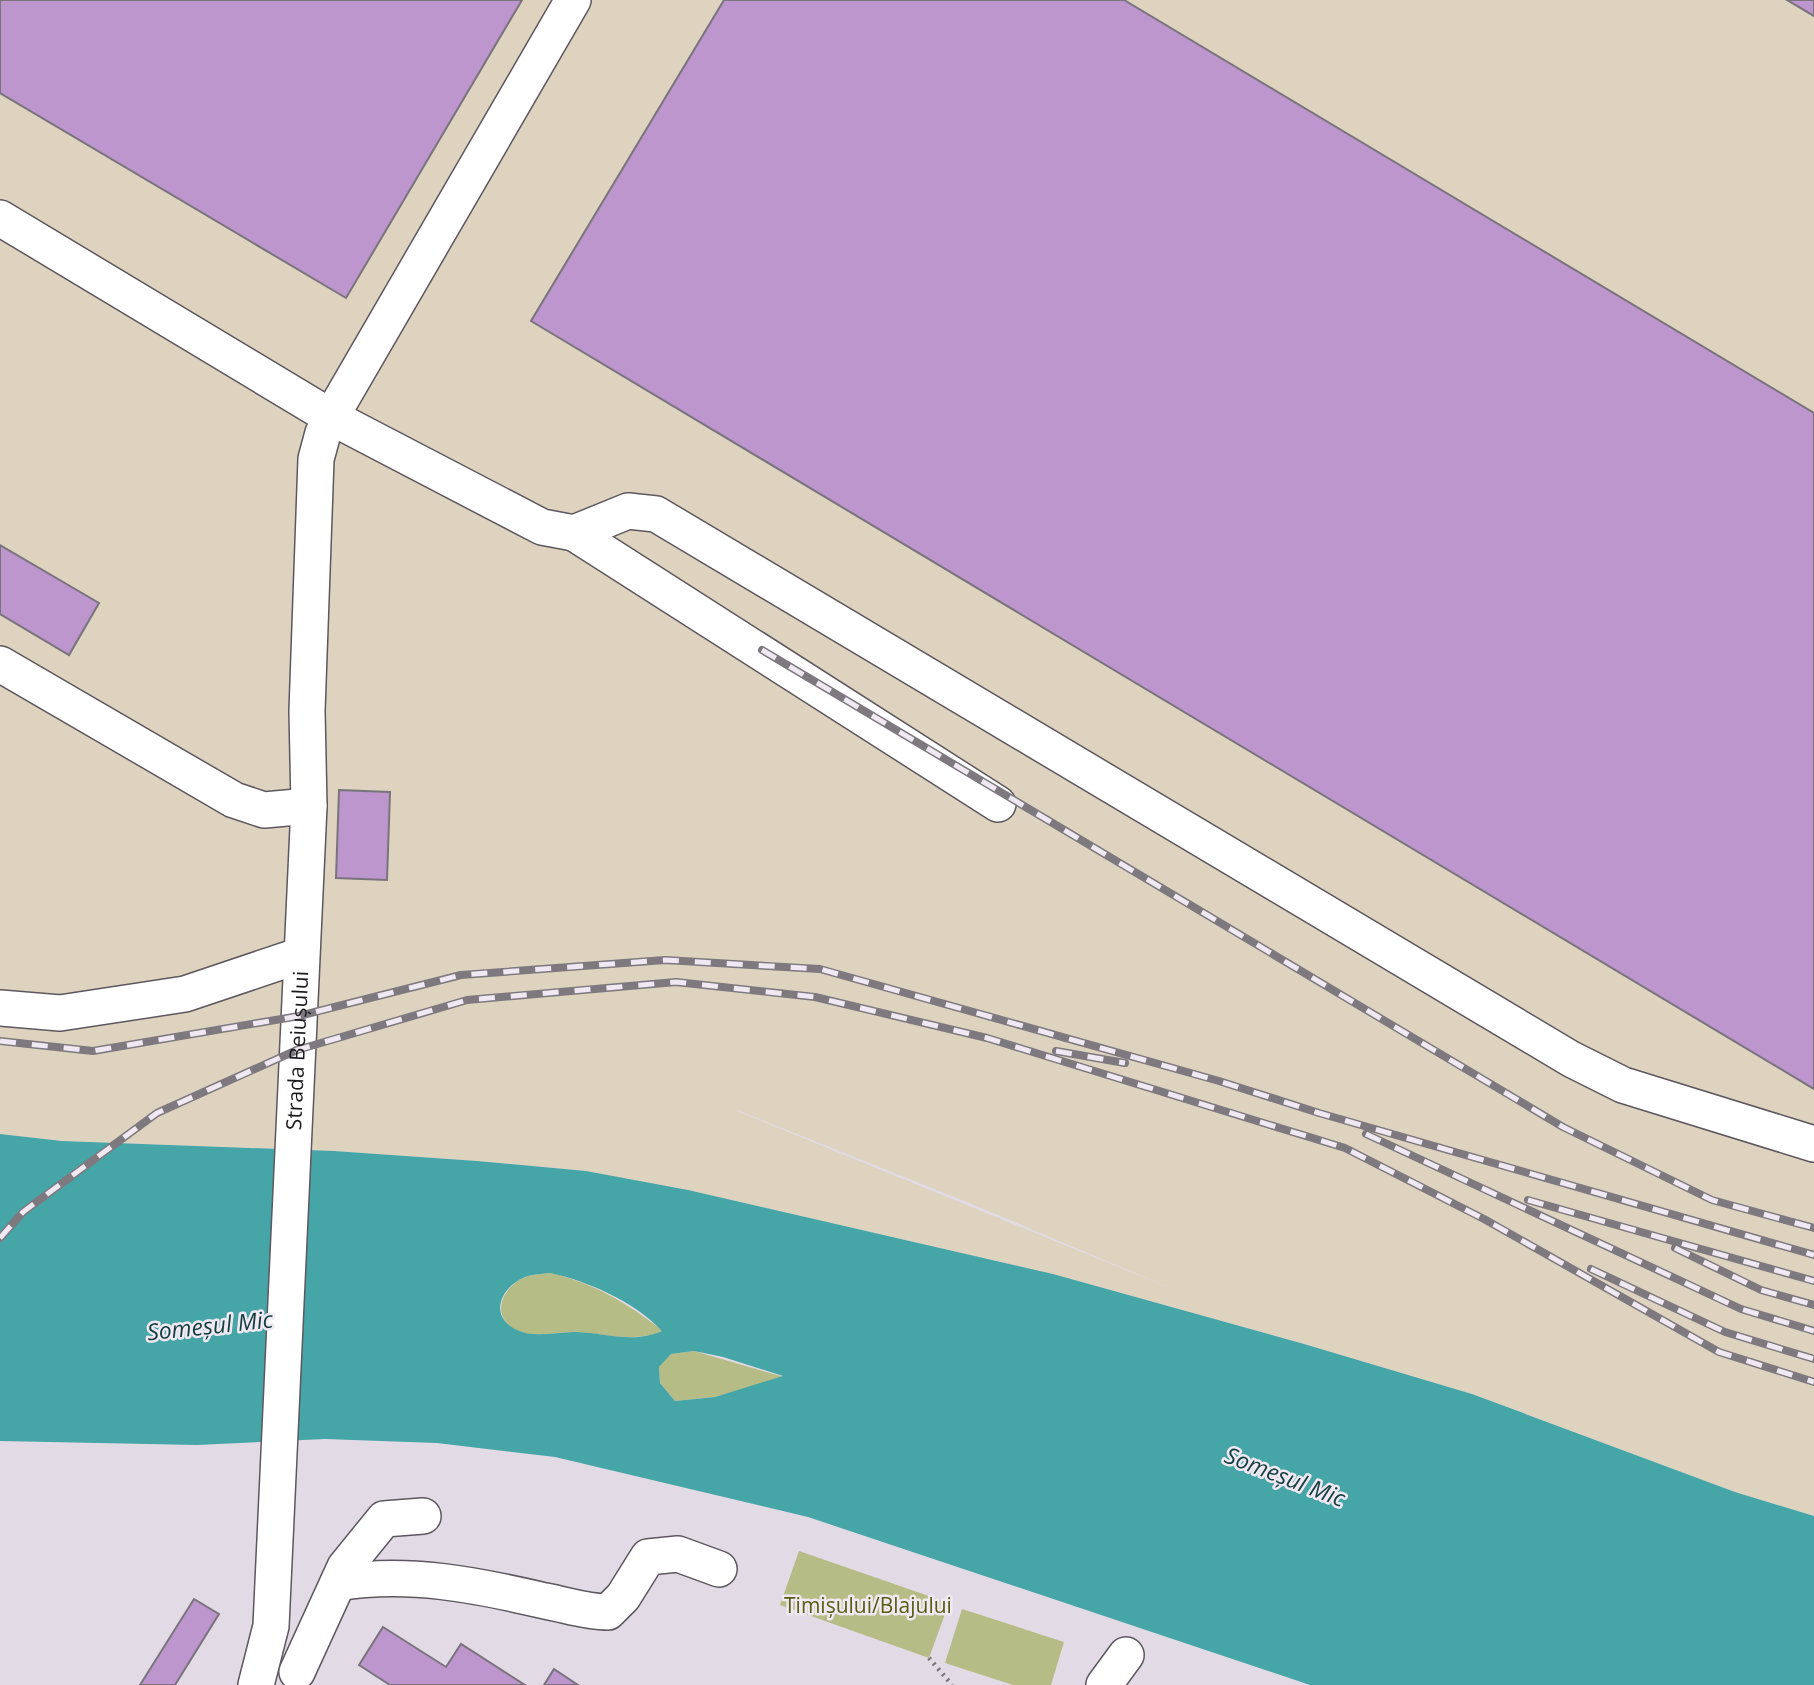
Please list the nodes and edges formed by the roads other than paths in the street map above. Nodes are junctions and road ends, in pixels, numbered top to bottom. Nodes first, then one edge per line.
1 (573, 0) edge
2 (0, 218) edge
3 (331, 417) junction
4 (574, 533) junction
5 (0, 664) edge
6 (998, 804) dead end
7 (309, 806) junction
8 (301, 955) junction
9 (0, 1007) edge
10 (1814, 1143) edge
11 (423, 1516) dead end
12 (719, 1569) dead end
13 (338, 1583) junction
14 (263, 1655) edge
15 (1126, 1655) dead end
16 (307, 1678) edge
17 (1104, 1685) edge

1 - 3 street, Strada Beiușului
2 - 3 street
3 - 4 street
3 - 7 street, Strada Beiușului
4 - 6 street
4 - 10 street
5 - 7 street
7 - 8 street, Strada Beiușului
8 - 9 street
8 - 14 street, Strada Beiușului
11 - 13 street
12 - 13 street
13 - 16 street
14 - 16 street
15 - 17 street

